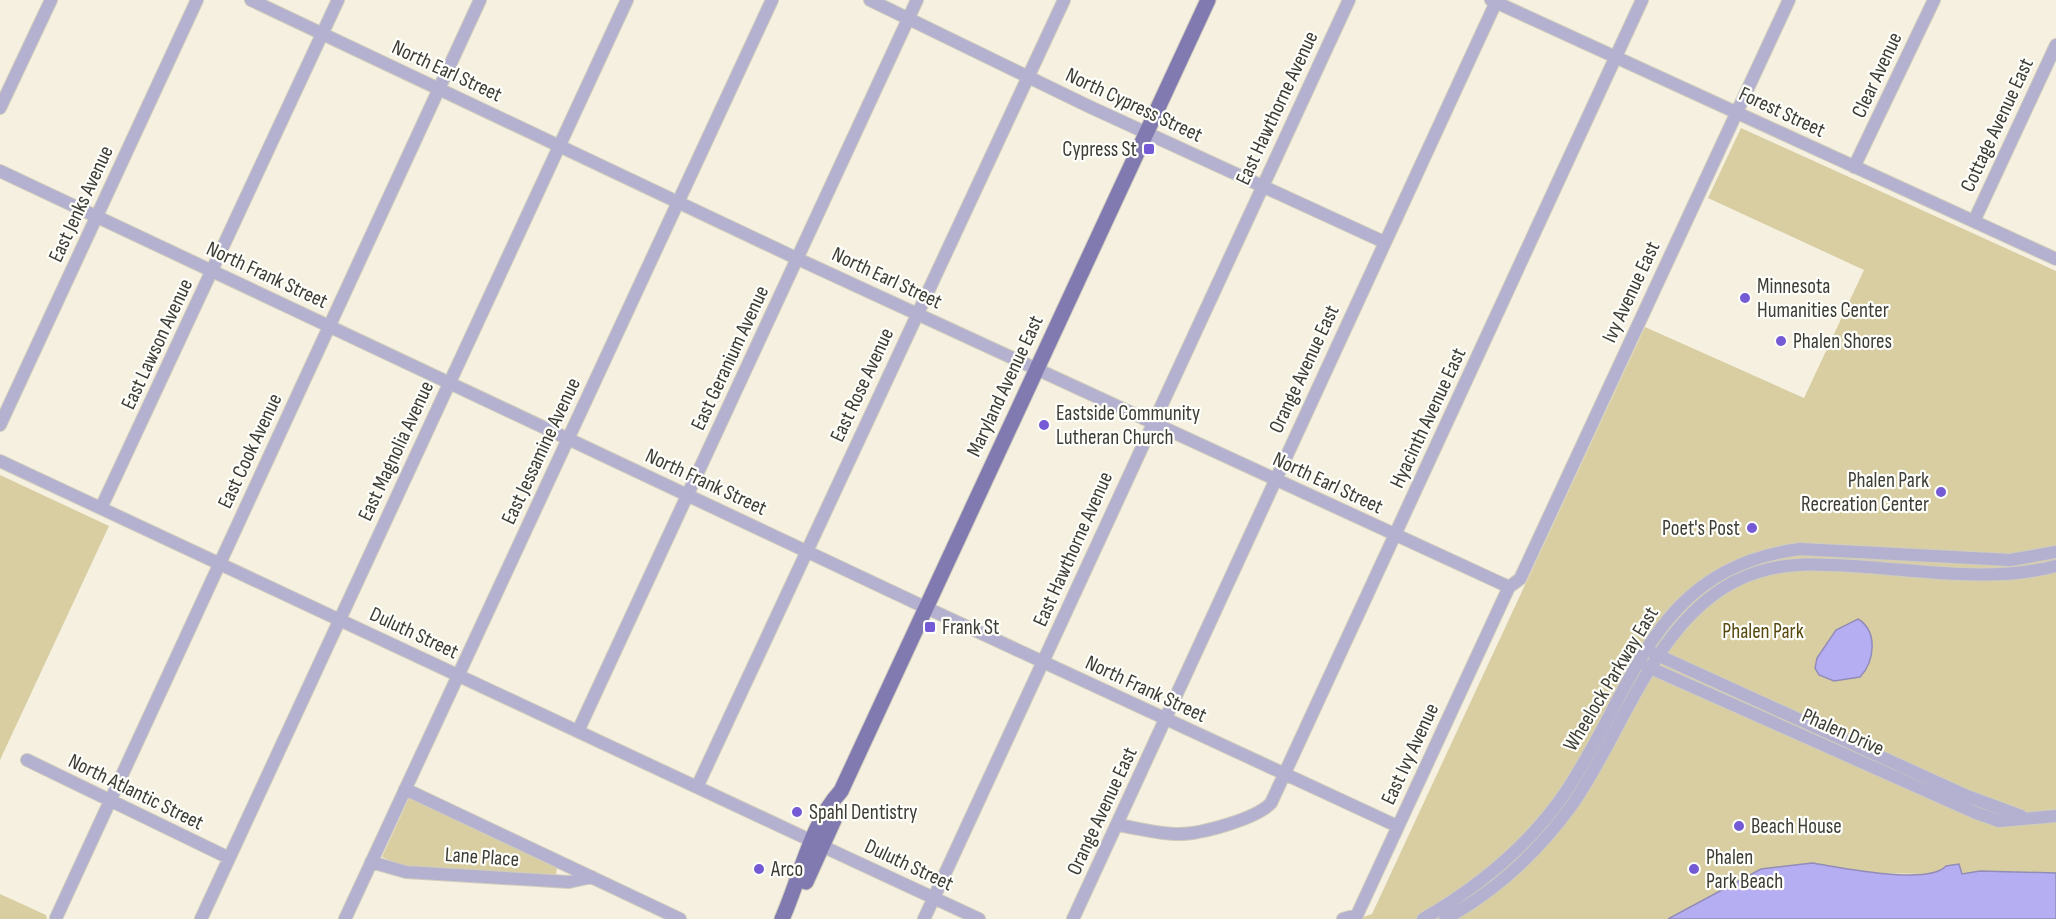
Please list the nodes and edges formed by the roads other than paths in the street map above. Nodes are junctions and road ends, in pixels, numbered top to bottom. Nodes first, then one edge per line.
1 (51, 0) edge
2 (197, 0) edge
3 (251, 0) edge
4 (338, 0) edge
5 (480, 0) edge
6 (627, 0) edge
7 (772, 0) edge
8 (870, 0) edge
9 (917, 0) edge
10 (1064, 0) edge
11 (1208, 0) edge
12 (1349, 0) edge
13 (1642, 0) edge
14 (1789, 0) edge
15 (1934, 0) edge
16 (1495, 1) edge
17 (909, 18) junction
18 (322, 34) junction
19 (2056, 45) edge
20 (1616, 57) junction
21 (1028, 76) junction
22 (440, 89) junction
23 (0, 108) edge
24 (1736, 112) junction
25 (1146, 133) junction
26 (559, 146) junction
27 (1854, 167) junction
28 (0, 171) edge
29 (1262, 186) junction
30 (678, 201) junction
31 (97, 217) junction
32 (1974, 221) junction
33 (1384, 242) junction
34 (798, 259) junction
35 (2056, 259) edge
36 (212, 271) junction
37 (916, 314) junction
38 (329, 326) junction
39 (1036, 370) junction
40 (449, 383) junction
41 (1152, 424) junction
42 (0, 425) edge
43 (568, 439) junction
44 (0, 461) edge
45 (1274, 480) junction
46 (687, 495) junction
47 (101, 508) junction
48 (1395, 535) junction
49 (807, 551) junction
50 (2056, 552) edge
51 (219, 563) junction
52 (2056, 566) edge
53 (1506, 592) junction
54 (926, 608) junction
55 (339, 620) junction
56 (1646, 650) junction
57 (1659, 656) junction
58 (1043, 662) junction
59 (1639, 662) junction
60 (1652, 668) junction
61 (458, 675) junction
62 (1166, 719) junction
63 (578, 732) junction
64 (27, 760) dead end
65 (1285, 774) junction
66 (697, 788) junction
67 (405, 789) junction
68 (110, 801) junction
69 (2056, 816) edge
70 (2034, 819) junction
71 (1118, 825) junction
72 (1397, 826) junction
73 (817, 843) junction
74 (229, 858) junction
75 (372, 862) junction
76 (592, 877) junction
77 (933, 898) junction
78 (56, 918) edge
79 (201, 919) edge
80 (345, 919) edge
81 (680, 919) edge
82 (782, 919) edge
83 (924, 919) edge
84 (979, 919) edge
85 (1073, 919) edge
86 (1343, 919) edge
87 (1423, 919) edge
88 (1445, 919) edge

1 - 23 street
2 - 31 street, East Jenks Avenue
3 - 18 street, North Earl Street
4 - 18 street, East Lawson Avenue
5 - 22 street, East Cook Avenue
6 - 26 street, East Magnolia Avenue
7 - 30 street, East Jessamine Avenue
8 - 17 street, North Cypress Street
9 - 17 street, East Geranium Avenue
10 - 21 street, East Rose Avenue
11 - 25 main road, Maryland Avenue East
12 - 29 street, East Hawthorne Avenue
13 - 20 street, Hyacinth Avenue East
14 - 24 street, Ivy Avenue East
15 - 27 street, Clear Avenue
16 - 20 street, Forest Street
16 - 33 street, Orange Avenue East
17 - 21 street, North Cypress Street
17 - 34 street, East Geranium Avenue
18 - 22 street, North Earl Street
18 - 36 street, East Lawson Avenue
19 - 32 street, Cottage Avenue East
20 - 24 street, Forest Street
20 - 48 street, Hyacinth Avenue East
21 - 25 street, North Cypress Street
21 - 37 street, East Rose Avenue
22 - 26 street, North Earl Street
22 - 38 street, East Cook Avenue
24 - 27 street, Forest Street
24 - 53 street, Ivy Avenue East
25 - 29 street, North Cypress Street
25 - 39 main road, Maryland Avenue East
26 - 30 street, North Earl Street
26 - 40 street, East Magnolia Avenue
27 - 32 street, Forest Street
28 - 31 street, North Frank Street
29 - 33 street, North Cypress Street
29 - 41 street, East Hawthorne Avenue
30 - 34 street, North Earl Street
30 - 43 street, East Jessamine Avenue
31 - 36 street, North Frank Street
31 - 42 street, East Jenks Avenue
32 - 35 street, Forest Street
33 - 45 street, Orange Avenue East
34 - 37 street, North Earl Street
34 - 46 street, East Geranium Avenue
36 - 38 street, North Frank Street
36 - 47 street, East Lawson Avenue
37 - 39 street, North Earl Street
37 - 49 street, East Rose Avenue
38 - 40 street, North Frank Street
38 - 51 street, East Cook Avenue
39 - 41 street, North Earl Street
39 - 54 main road, Maryland Avenue East
40 - 43 street, North Frank Street
40 - 55 street, East Magnolia Avenue
41 - 45 street, North Earl Street
41 - 58 street, East Hawthorne Avenue
43 - 46 street, North Frank Street
43 - 61 street, East Jessamine Avenue
44 - 47 street, Duluth Street
45 - 48 street, North Earl Street
45 - 62 street, Orange Avenue East
46 - 49 street, North Frank Street
46 - 63 street, East Geranium Avenue
47 - 51 street, Duluth Street
48 - 53 street, North Earl Street
48 - 65 street, Hyacinth Avenue East
49 - 54 street, North Frank Street
49 - 66 street, East Rose Avenue
50 - 56 street, Wheelock Parkway East
51 - 55 street, Duluth Street
51 - 68 street, East Cook Avenue
52 - 57 street, Wheelock Parkway East
53 - 72 street, East Ivy Avenue
54 - 58 street, North Frank Street
54 - 73 main road, Maryland Avenue East
55 - 61 street, Duluth Street
55 - 74 street, East Magnolia Avenue
56 - 57 street, Phalen Drive
56 - 59 street, Wheelock Parkway East
57 - 60 street, Wheelock Parkway East
57 - 70 street, Phalen Drive
58 - 62 street, North Frank Street
58 - 77 street, East Hawthorne Avenue
59 - 60 street, Phalen Drive
59 - 87 street, Wheelock Parkway East
60 - 70 street, Phalen Drive
60 - 88 street, Wheelock Parkway East
61 - 63 street, Duluth Street
61 - 67 street, East Jessamine Avenue
62 - 65 street, North Frank Street
62 - 71 street, Orange Avenue East
63 - 66 street, Duluth Street
64 - 68 street, North Atlantic Street
65 - 71 street, Hyacinth Avenue East
65 - 72 street, North Frank Street
66 - 73 street, Duluth Street
67 - 75 street, East Jessamine Avenue
67 - 76 street, Lane Place
68 - 74 street, North Atlantic Street
68 - 78 street, East Cook Avenue
69 - 70 street, Phalen Drive
71 - 85 street, Orange Avenue East
72 - 86 street, East Ivy Avenue
73 - 77 street, Duluth Street
73 - 82 main road, Maryland Avenue East
74 - 79 street, East Magnolia Avenue
75 - 76 street, Lane Place
75 - 80 street, East Jessamine Avenue
76 - 81 street, Lane Place
77 - 83 street, East Hawthorne Avenue
77 - 84 street, Duluth Street

